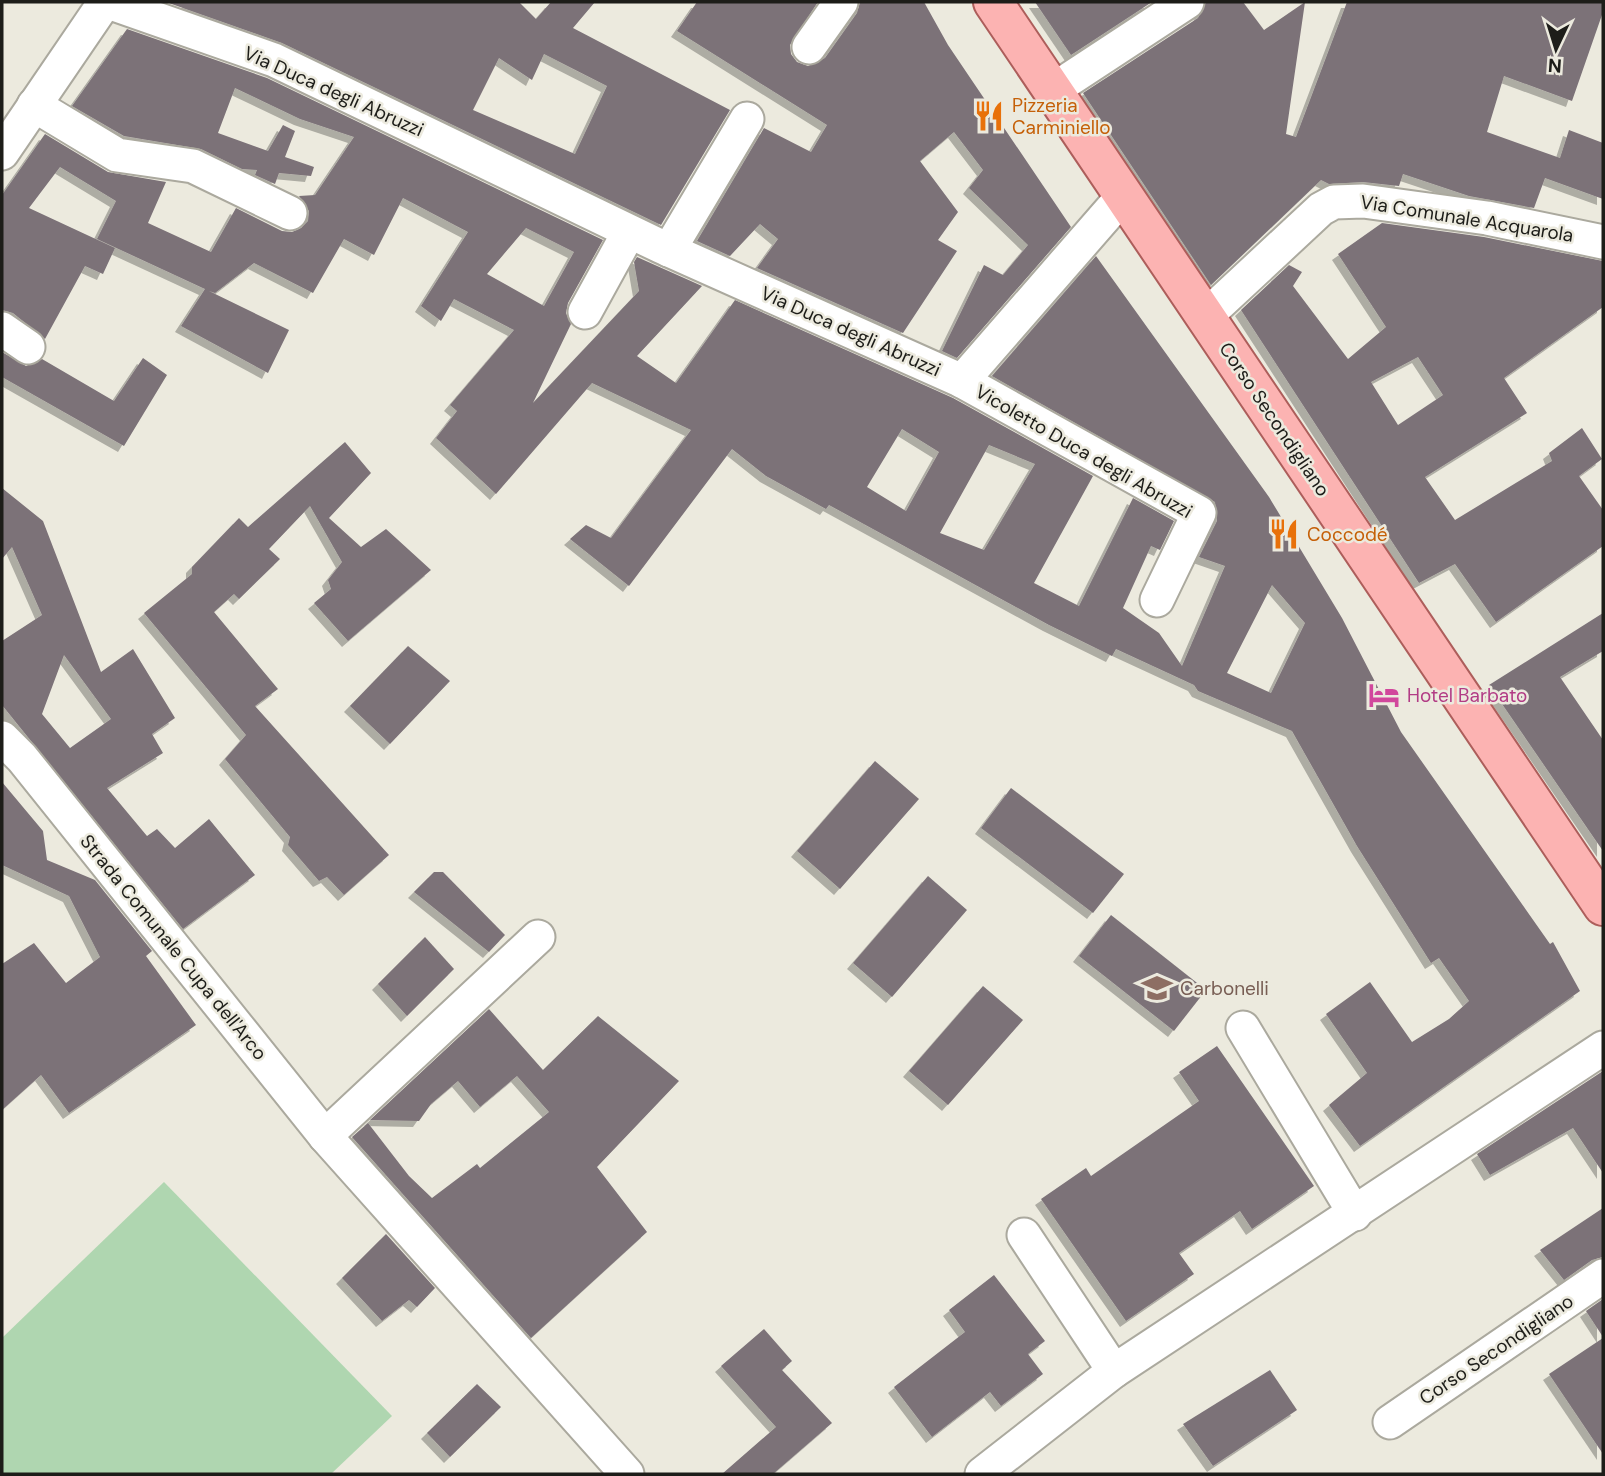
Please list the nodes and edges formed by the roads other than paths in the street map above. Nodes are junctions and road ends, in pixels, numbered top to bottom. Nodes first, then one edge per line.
1 (106, 2) edge
2 (841, 2) edge
3 (993, 2) edge
4 (1187, 2) edge
5 (809, 47) dead end
6 (1053, 90) junction
7 (34, 105) junction
8 (747, 119) dead end
9 (2, 153) edge
10 (1124, 195) junction
11 (290, 213) dead end
12 (629, 232) junction
13 (1603, 242) edge
14 (670, 250) junction
15 (585, 312) dead end
16 (1206, 316) junction
17 (962, 381) junction
18 (1157, 600) dead end
19 (9, 757) edge
20 (1603, 906) edge
21 (538, 937) dead end
22 (1242, 1028) dead end
23 (1603, 1048) edge
24 (325, 1136) junction
25 (1355, 1214) junction
26 (1024, 1235) dead end
27 (1603, 1276) edge
28 (1114, 1371) junction
29 (1390, 1422) dead end
30 (627, 1474) edge
31 (982, 1474) edge

1 - 7 street
1 - 12 street, Via Duca degli Abruzzi
2 - 5 street
3 - 6 main road, Corso Secondigliano
4 - 6 street
6 - 10 main road, Corso Secondigliano
7 - 9 street
7 - 11 street
8 - 14 street
10 - 16 main road, Corso Secondigliano
10 - 17 street, Via Duca degli Abruzzi
12 - 14 street, Via Duca degli Abruzzi
12 - 15 street
13 - 16 street, Via Comunale Acquarola
14 - 17 street, Via Duca degli Abruzzi
16 - 20 main road, Corso Secondigliano
17 - 18 street, Vicoletto Duca degli Abruzzi
19 - 24 street, Strada Comunale Cupa dell'Arco
21 - 24 street
22 - 25 street
23 - 25 street
24 - 30 street, Strada Comunale Cupa dell'Arco
25 - 28 street
26 - 28 street
27 - 29 street, Corso Secondigliano
28 - 31 street

